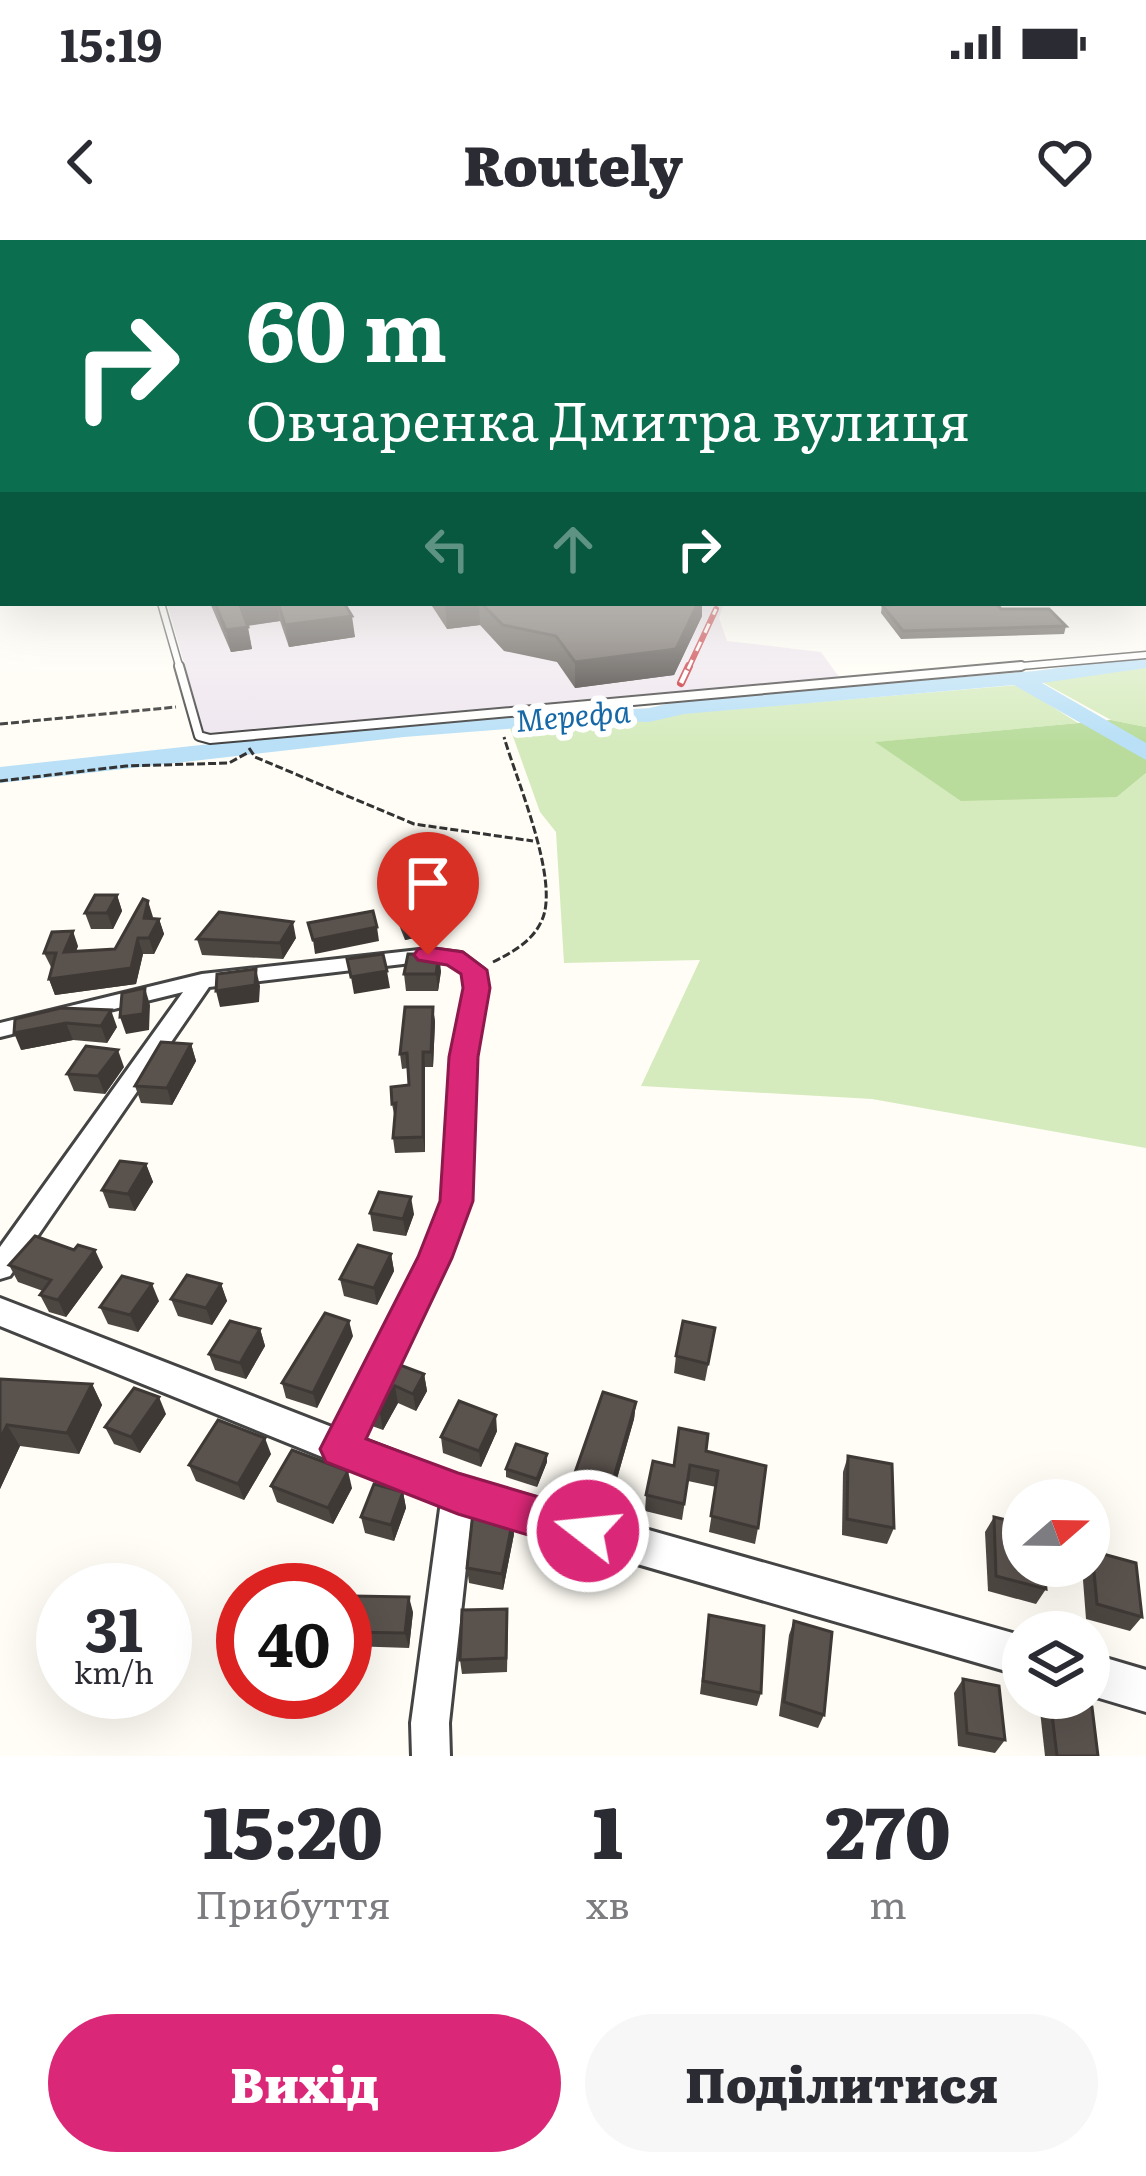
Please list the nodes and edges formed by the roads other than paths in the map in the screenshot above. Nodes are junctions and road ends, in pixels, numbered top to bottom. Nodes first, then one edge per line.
1 (162, 606) edge
2 (1146, 655) edge
3 (202, 981) junction
4 (0, 1030) edge
5 (0, 1268) edge
6 (0, 1312) edge
7 (340, 1449) junction
8 (458, 1494) junction
9 (1002, 1649) edge
10 (1110, 1680) edge
11 (1146, 1691) edge
12 (430, 1756) edge

1 - 2 lane
3 - 4 street
3 - 5 street
3 - 7 street
6 - 7 street
7 - 8 street
8 - 9 street
8 - 12 street
10 - 11 street

